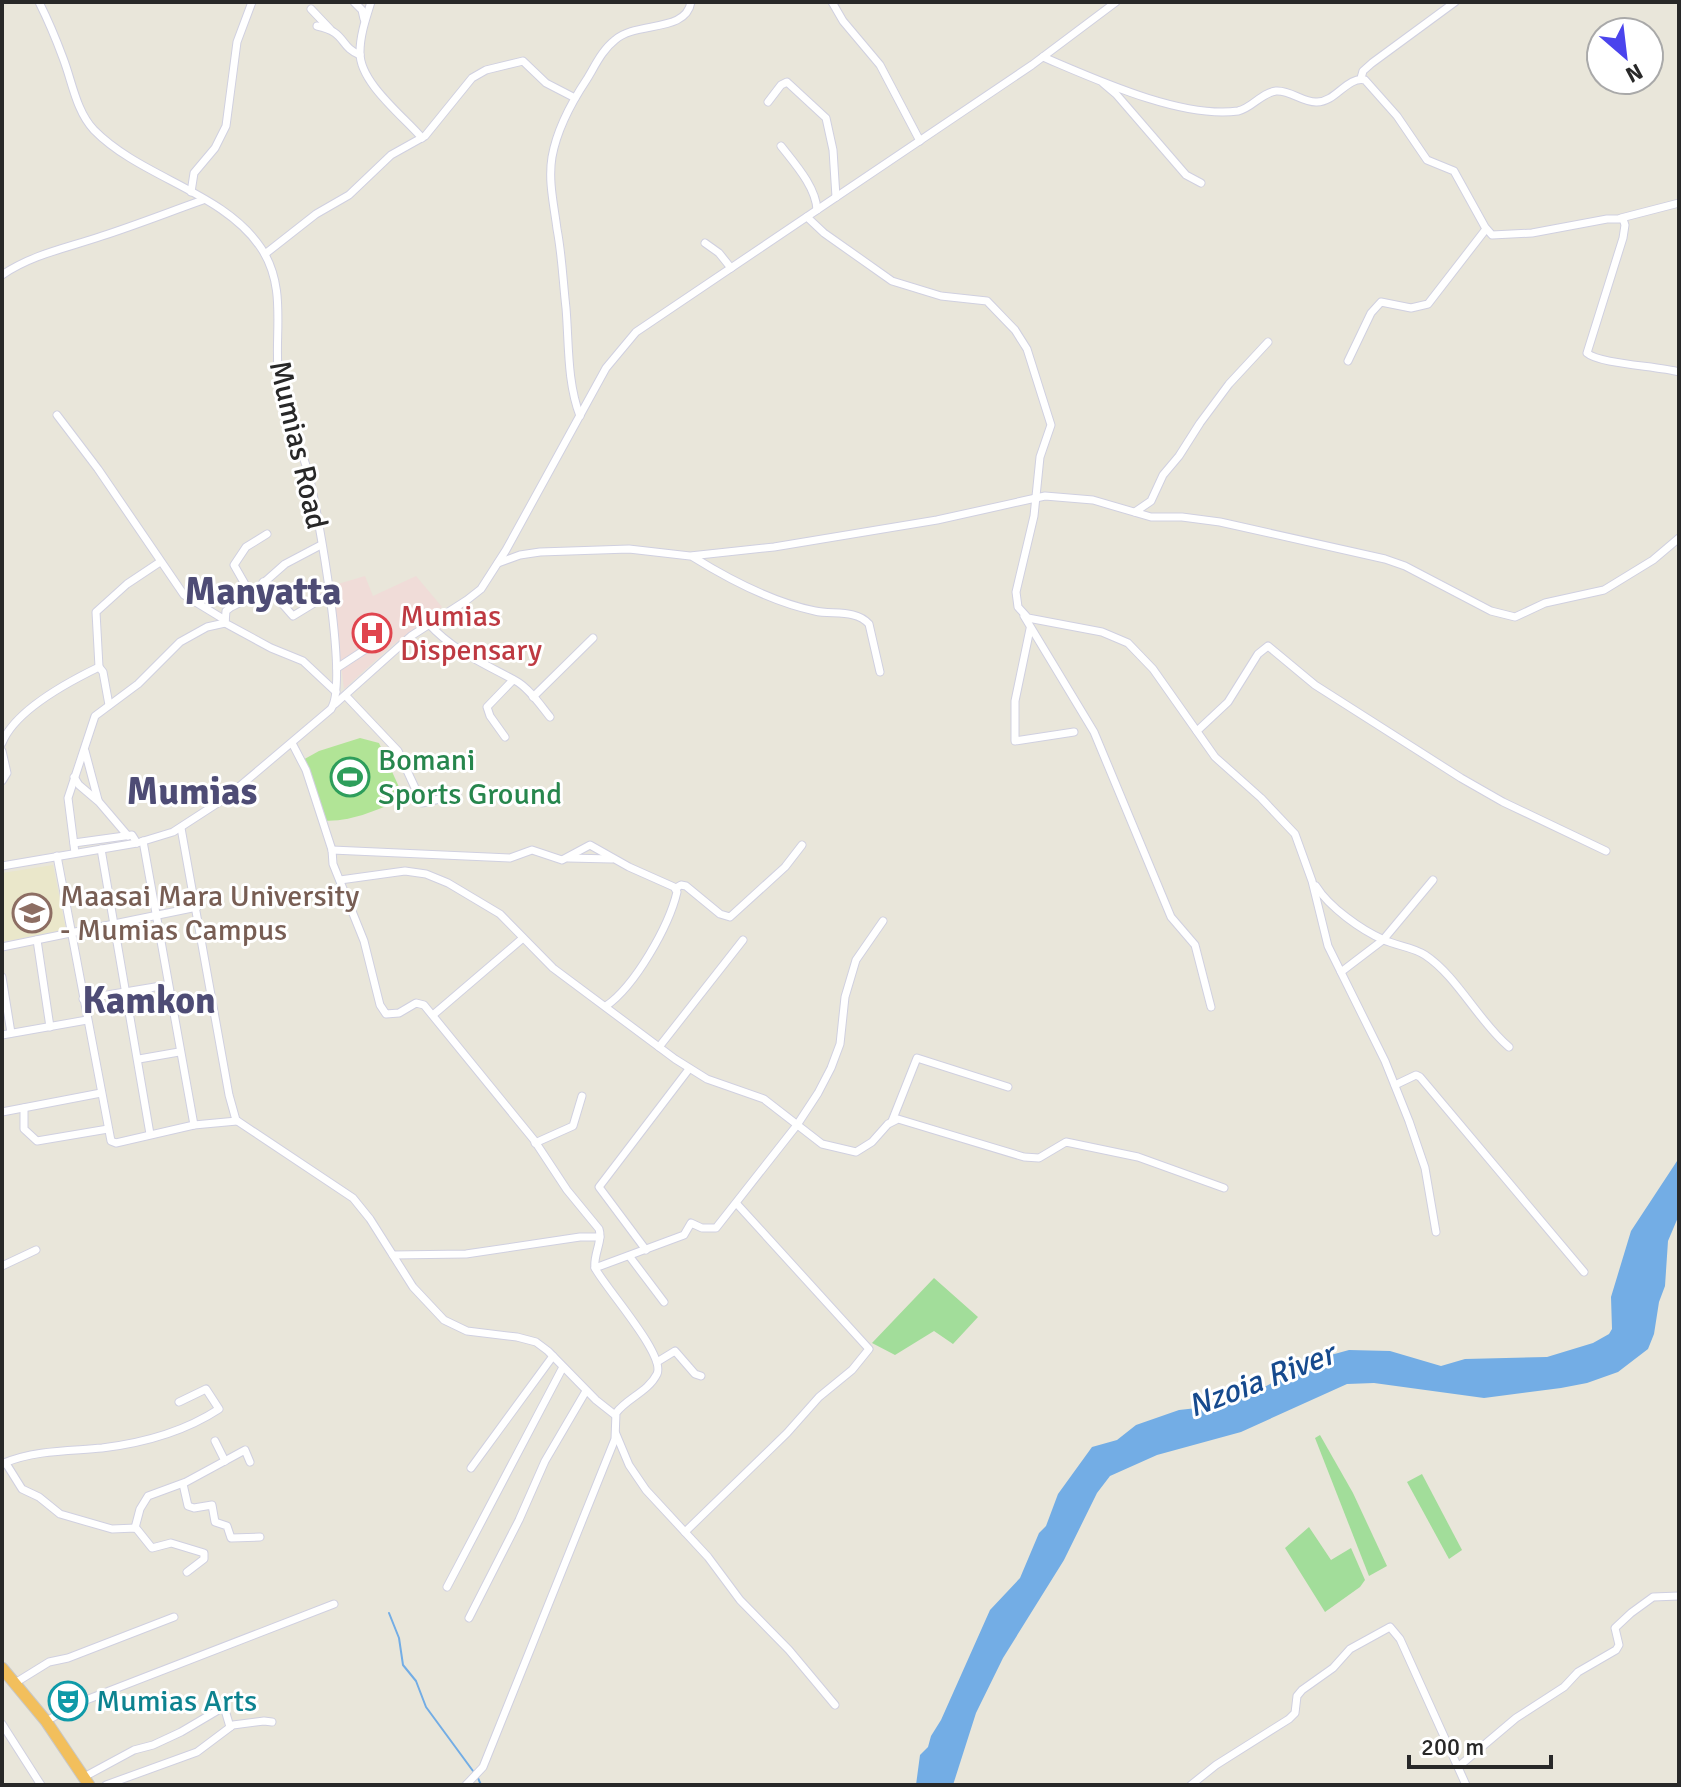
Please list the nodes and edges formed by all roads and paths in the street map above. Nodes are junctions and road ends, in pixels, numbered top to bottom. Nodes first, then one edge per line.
1 (39, 2) edge
2 (252, 2) edge
3 (354, 2) edge
4 (371, 2) edge
5 (691, 2) edge
6 (832, 2) edge
7 (1116, 2) edge
8 (1455, 2) edge
9 (311, 9) dead end
10 (365, 21) junction
11 (317, 26) dead end
12 (330, 29) junction
13 (360, 55) junction
14 (1043, 57) junction
15 (1361, 78) junction
16 (1098, 79) junction
17 (575, 98) junction
18 (768, 102) dead end
19 (422, 138) junction
20 (920, 141) junction
21 (781, 146) dead end
22 (1201, 183) dead end
23 (191, 192) junction
24 (836, 197) junction
25 (203, 200) junction
26 (1679, 203) edge
27 (817, 210) junction
28 (807, 217) junction
29 (1621, 218) junction
30 (1486, 229) junction
31 (705, 243) dead end
32 (265, 254) junction
33 (731, 268) junction
34 (2, 275) edge
35 (1268, 342) dead end
36 (1348, 361) dead end
37 (1679, 372) edge
38 (57, 415) dead end
39 (580, 416) junction
40 (1036, 498) junction
41 (1135, 512) junction
42 (267, 534) dead end
43 (1678, 540) edge
44 (321, 545) junction
45 (692, 556) junction
46 (160, 562) junction
47 (498, 563) junction
48 (263, 582) junction
49 (250, 593) junction
50 (329, 594) junction
51 (1024, 616) junction
52 (225, 621) junction
53 (428, 623) junction
54 (384, 627) dead end
55 (1030, 629) junction
56 (593, 638) dead end
57 (99, 667) junction
58 (337, 668) junction
59 (880, 672) dead end
60 (513, 680) junction
61 (336, 692) junction
62 (346, 696) junction
63 (533, 697) junction
64 (109, 705) junction
65 (334, 705) junction
66 (550, 717) dead end
67 (1197, 731) junction
68 (1074, 732) dead end
69 (505, 737) dead end
70 (2, 743) edge
71 (292, 743) junction
72 (84, 749) junction
73 (2, 751) edge
74 (74, 777) junction
75 (2, 781) edge
76 (457, 795) dead end
77 (99, 802) junction
78 (181, 828) junction
79 (128, 836) junction
80 (140, 842) junction
81 (74, 843) junction
82 (802, 845) dead end
83 (101, 849) junction
84 (332, 850) junction
85 (1606, 851) dead end
86 (75, 853) junction
87 (57, 856) junction
88 (568, 858) junction
89 (614, 859) junction
90 (2, 866) edge
91 (340, 880) junction
92 (1433, 880) dead end
93 (1312, 881) junction
94 (676, 888) junction
95 (197, 907) junction
96 (156, 916) junction
97 (883, 921) dead end
98 (115, 924) junction
99 (72, 933) junction
100 (523, 938) junction
101 (37, 940) junction
102 (743, 940) dead end
103 (1383, 940) junction
104 (2, 947) edge
105 (1341, 972) junction
106 (2, 977) edge
107 (167, 985) junction
108 (127, 992) junction
109 (83, 999) junction
110 (606, 1006) junction
111 (1211, 1007) dead end
112 (433, 1015) junction
113 (87, 1020) junction
114 (50, 1027) junction
115 (6, 1034) edge
116 (659, 1047) junction
117 (1509, 1047) dead end
118 (179, 1052) junction
119 (139, 1059) junction
120 (689, 1069) junction
121 (1395, 1085) junction
122 (1008, 1087) dead end
123 (101, 1093) junction
124 (582, 1096) dead end
125 (24, 1108) junction
126 (2, 1112) edge
127 (237, 1121) junction
128 (892, 1121) junction
129 (194, 1125) junction
130 (797, 1125) junction
131 (108, 1129) junction
132 (150, 1134) junction
133 (535, 1143) junction
134 (1224, 1188) dead end
135 (737, 1204) junction
136 (1436, 1232) dead end
137 (600, 1237) junction
138 (36, 1250) dead end
139 (646, 1250) junction
140 (393, 1255) junction
141 (630, 1257) junction
142 (2, 1266) edge
143 (595, 1268) junction
144 (1584, 1272) dead end
145 (664, 1302) dead end
146 (553, 1356) junction
147 (657, 1362) junction
148 (563, 1367) junction
149 (701, 1376) dead end
150 (586, 1391) junction
151 (179, 1402) dead end
152 (615, 1415) junction
153 (616, 1434) junction
154 (215, 1441) dead end
155 (225, 1461) junction
156 (250, 1462) dead end
157 (3, 1463) edge
158 (471, 1468) dead end
159 (183, 1484) junction
160 (135, 1528) junction
161 (685, 1532) junction
162 (260, 1537) dead end
163 (187, 1572) dead end
164 (447, 1587) dead end
165 (1679, 1596) edge
166 (334, 1604) dead end
167 (174, 1617) dead end
168 (469, 1618) dead end
169 (2, 1668) edge
170 (15, 1683) junction
171 (835, 1705) dead end
172 (46, 1721) junction
173 (272, 1722) dead end
174 (2, 1724) edge
175 (230, 1727) junction
176 (1458, 1767) junction
177 (89, 1778) edge
178 (41, 1785) edge
179 (105, 1785) edge
180 (466, 1785) edge
181 (1191, 1785) edge
182 (1466, 1785) edge

1 - 23 street, Mumias Road
2 - 23 street
3 - 10 street
4 - 10 street
5 - 17 street
6 - 20 street
7 - 14 street
8 - 15 street
9 - 12 street
10 - 13 street
11 - 12 street
12 - 13 street
13 - 19 street
14 - 16 street
14 - 20 street
15 - 16 street
15 - 30 street
16 - 22 street
17 - 19 street
17 - 39 street
18 - 24 street
19 - 32 street
20 - 24 street
21 - 27 street
23 - 25 street, Mumias Road
24 - 27 street
25 - 32 street, Mumias Road
25 - 34 street
26 - 29 street
27 - 28 street
28 - 33 street
28 - 40 street
29 - 30 street
29 - 37 street
30 - 36 street
31 - 33 street
32 - 44 street, Mumias Road
33 - 39 street
35 - 41 street
38 - 46 street
39 - 47 street
40 - 41 street
40 - 45 street
40 - 51 street
41 - 43 street
42 - 49 street
44 - 48 street
44 - 50 street, Mumias Road
45 - 47 street
45 - 59 street
46 - 52 street
46 - 57 street
47 - 53 street
48 - 49 street
48 - 50 street
49 - 52 street
50 - 58 street, Mumias Road
51 - 55 street
51 - 67 street
52 - 61 street
52 - 64 street
53 - 60 street
53 - 62 street
54 - 58 street
55 - 68 street
55 - 111 street
56 - 63 street
57 - 64 street
57 - 70 street
58 - 61 street, Mumias Road
60 - 63 street
60 - 69 street
61 - 65 street, Mumias Road
62 - 65 street
62 - 76 street
63 - 66 street
64 - 72 street
65 - 71 street
67 - 85 street
67 - 93 street
71 - 78 street
71 - 84 street
72 - 74 street
72 - 77 street
73 - 75 street
74 - 77 street
74 - 81 street
77 - 79 street
78 - 80 street
78 - 95 street
79 - 80 street
79 - 81 street
80 - 83 street
80 - 96 street
81 - 86 street
82 - 94 street
83 - 86 street
83 - 98 street
84 - 88 street
84 - 91 street
86 - 87 street
87 - 90 street
87 - 99 street
88 - 89 street
88 - 89 street
89 - 94 street
91 - 100 street
91 - 112 street
92 - 103 street
93 - 103 street
93 - 105 street
94 - 110 street
95 - 96 street
95 - 127 street
96 - 98 street
96 - 107 street
97 - 130 street
98 - 99 street
98 - 108 street
99 - 101 street
99 - 109 street
100 - 110 street
100 - 112 street
101 - 104 street
101 - 114 street
102 - 116 street
103 - 105 street
103 - 117 street
105 - 121 street
106 - 115 street
107 - 108 street
107 - 118 street
108 - 109 street
108 - 119 street
109 - 113 street
110 - 116 street
112 - 133 street
113 - 114 street
113 - 123 street
114 - 115 street
116 - 120 street
118 - 119 street
118 - 129 street
119 - 132 street
120 - 130 street
120 - 139 street
121 - 136 street
121 - 144 street
122 - 128 street
123 - 125 street
123 - 131 street
124 - 133 street
125 - 126 street
125 - 131 street
127 - 129 street
127 - 140 street
128 - 130 street
128 - 134 street
129 - 132 street
130 - 135 street
131 - 132 street
133 - 137 street
135 - 139 street
135 - 161 street
137 - 140 street
137 - 143 street
138 - 142 street
139 - 141 street
140 - 146 street
141 - 143 street
141 - 145 street
143 - 147 street
146 - 148 street
146 - 158 street
147 - 149 street
147 - 152 street
148 - 150 street
148 - 164 street
150 - 152 street
150 - 168 street
151 - 157 street
152 - 153 street
153 - 161 street
153 - 180 street
154 - 155 street
155 - 156 street
155 - 159 street
157 - 160 street
159 - 160 street
159 - 162 street
160 - 163 street
161 - 171 street
165 - 176 street
166 - 172 street
167 - 170 street
169 - 170 highway
170 - 172 highway
172 - 177 highway
173 - 175 street
174 - 178 street
175 - 177 street
175 - 179 street
176 - 181 street
176 - 182 street
177 - 179 street

